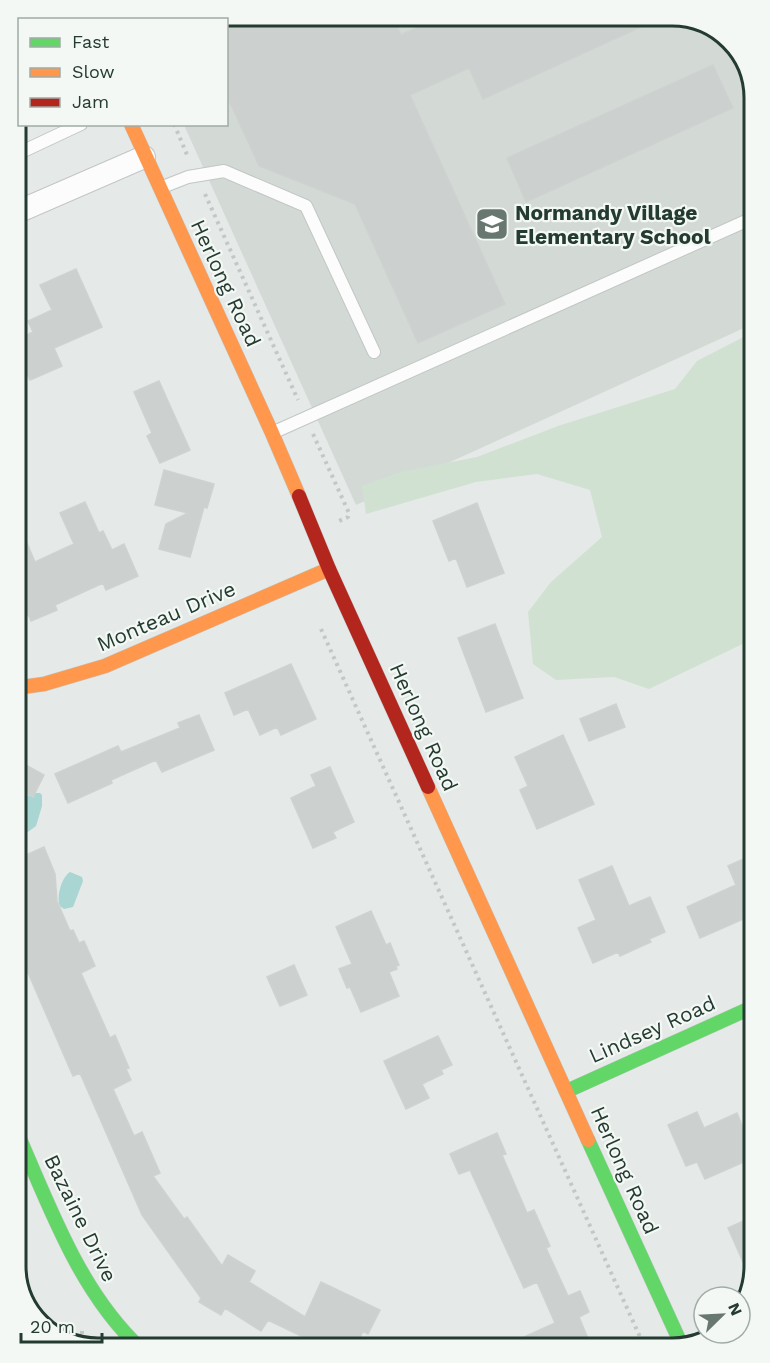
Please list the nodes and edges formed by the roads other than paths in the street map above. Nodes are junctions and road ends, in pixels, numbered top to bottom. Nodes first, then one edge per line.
1 (77, 126) edge
2 (132, 126) edge
3 (26, 150) edge
4 (144, 157) junction
5 (159, 188) junction
6 (26, 208) edge
7 (744, 221) edge
8 (374, 352) dead end
9 (272, 433) junction
10 (329, 569) junction
11 (26, 686) edge
12 (744, 1011) edge
13 (567, 1091) junction
14 (26, 1152) edge
15 (128, 1337) edge
16 (678, 1337) edge

1 - 3 lane
2 - 4 street, Herlong Road
4 - 5 street, Herlong Road
4 - 6 street
5 - 8 lane
5 - 9 street, Herlong Road
7 - 9 lane
9 - 10 street, Herlong Road
10 - 11 street, Monteau Drive
10 - 13 street, Herlong Road
12 - 13 street, Lindsey Road
13 - 16 street, Herlong Road
14 - 15 street, Bazaine Drive

